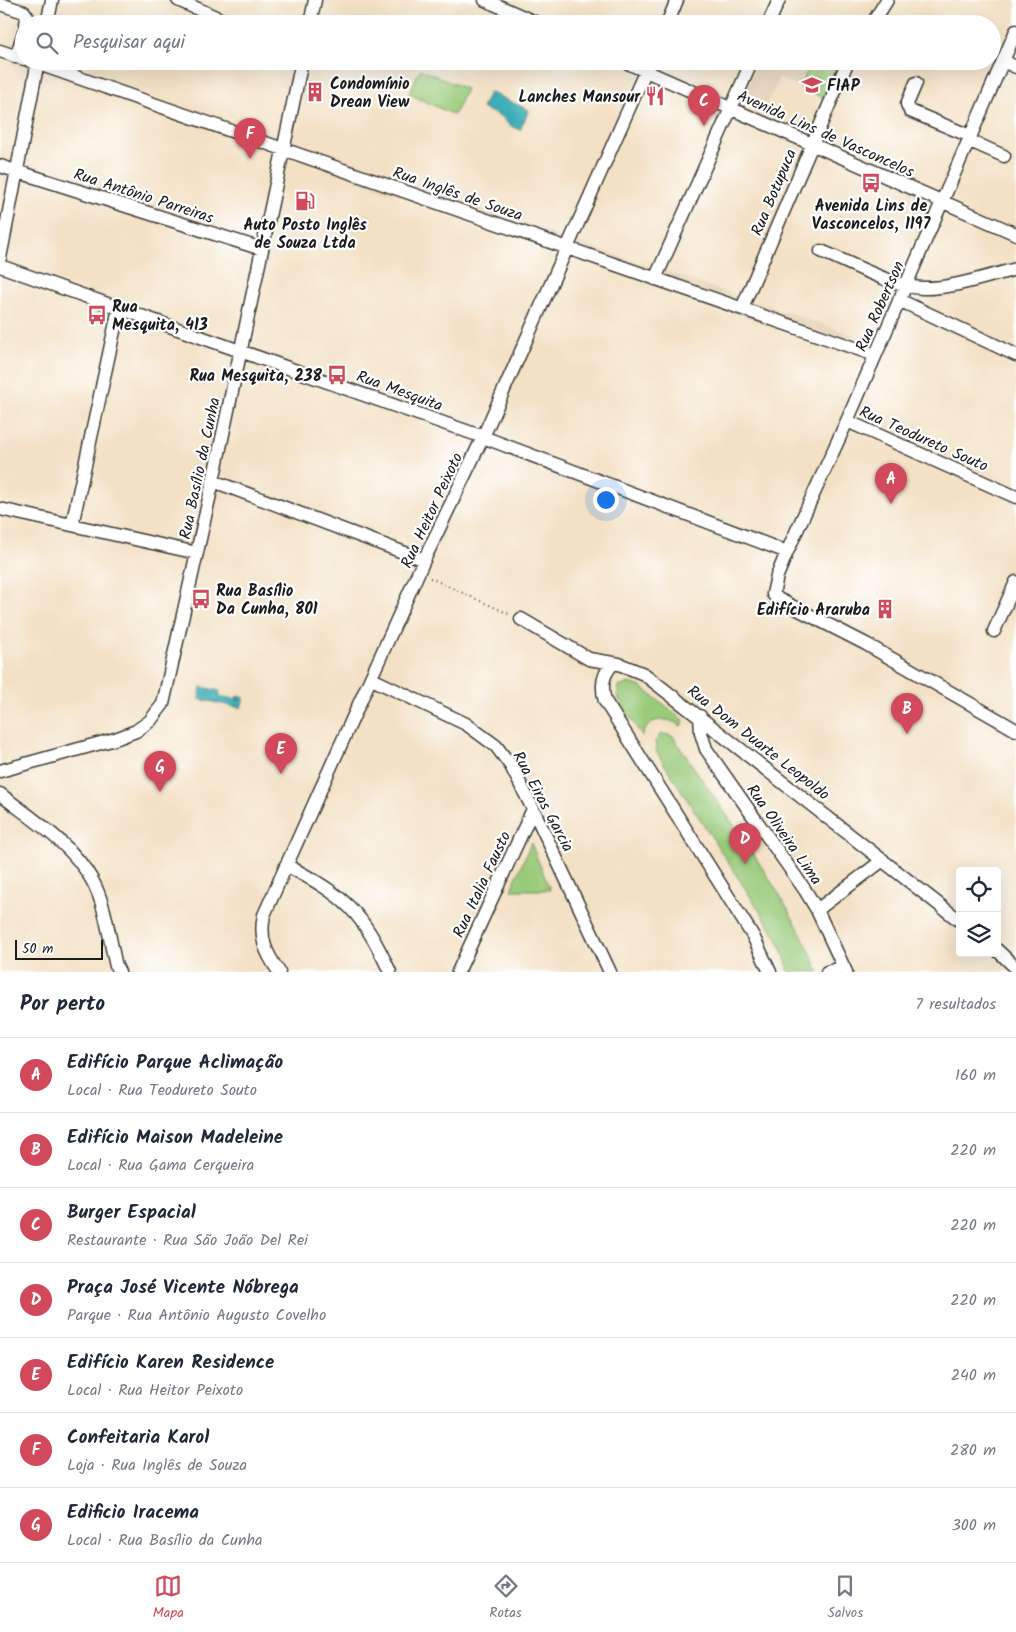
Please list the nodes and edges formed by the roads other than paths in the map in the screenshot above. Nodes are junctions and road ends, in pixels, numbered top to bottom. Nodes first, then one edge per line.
1 (52, 0) edge
2 (178, 0) edge
3 (315, 0) edge
4 (485, 0) edge
5 (677, 0) edge
6 (779, 0) edge
7 (887, 0) edge
8 (0, 4) edge
9 (26, 15) edge
10 (49, 15) edge
11 (212, 15) edge
12 (312, 15) edge
13 (519, 15) edge
14 (671, 15) edge
15 (772, 15) edge
16 (878, 15) edge
17 (1016, 31) edge
18 (0, 51) edge
19 (15, 56) edge
20 (1003, 61) junction
21 (1001, 66) edge
22 (1016, 68) edge
23 (34, 70) edge
24 (58, 70) edge
25 (300, 70) edge
26 (646, 70) edge
27 (656, 70) edge
28 (748, 70) edge
29 (844, 70) edge
30 (999, 70) edge
31 (916, 83) dead end
32 (731, 109) junction
33 (969, 138) junction
34 (811, 144) junction
35 (284, 149) junction
36 (1004, 156) dead end
37 (0, 166) edge
38 (17, 171) junction
39 (942, 201) junction
40 (1016, 234) edge
41 (566, 248) junction
42 (262, 249) junction
43 (821, 251) dead end
44 (0, 258) edge
45 (0, 266) edge
46 (1016, 269) edge
47 (655, 279) junction
48 (906, 285) junction
49 (899, 300) junction
50 (119, 308) junction
51 (742, 308) junction
52 (240, 351) junction
53 (875, 354) junction
54 (1016, 355) edge
55 (847, 422) junction
56 (483, 437) junction
57 (213, 481) junction
58 (1016, 497) edge
59 (0, 509) edge
60 (72, 526) junction
61 (787, 552) junction
62 (197, 553) junction
63 (424, 560) junction
64 (1016, 582) edge
65 (521, 619) road end
66 (994, 631) dead end
67 (613, 664) junction
68 (372, 679) junction
69 (700, 716) junction
70 (1016, 730) edge
71 (0, 771) edge
72 (0, 794) edge
73 (533, 809) junction
74 (883, 860) junction
75 (286, 865) junction
76 (817, 910) junction
77 (956, 918) edge
78 (1001, 954) edge
79 (1016, 968) edge
80 (845, 970) edge
81 (119, 972) edge
82 (279, 972) edge
83 (390, 972) edge
84 (458, 972) edge
85 (610, 972) edge
86 (770, 972) edge
87 (827, 972) edge

1 - 10 street
2 - 11 street
3 - 12 street
4 - 13 street
5 - 14 street
6 - 15 street
7 - 16 street
8 - 9 street
17 - 20 street, Rua Robertson
18 - 19 street
20 - 21 street, Rua Robertson
20 - 22 street
23 - 38 street
24 - 35 street, Rua Inglês de Souza
25 - 35 street, Rua Basílio da Cunha
26 - 41 street, Rua Heitor Peixoto
27 - 32 street, Avenida Lins de Vasconcelos
28 - 32 street
29 - 34 street, Rua Botupuca
30 - 33 street, Rua Robertson
31 - 33 street
32 - 34 street, Avenida Lins de Vasconcelos
32 - 47 street
33 - 36 street
33 - 39 street, Rua Robertson
34 - 39 street, Avenida Lins de Vasconcelos
34 - 51 street, Rua Botupuca
35 - 41 street, Rua Inglês de Souza
35 - 42 street, Rua Basílio da Cunha
37 - 38 street, Rua Antônio Parreiras
38 - 42 street, Rua Antônio Parreiras
38 - 44 street
39 - 40 street, Avenida Lins de Vasconcelos
39 - 48 street, Rua Robertson
41 - 47 street, Rua Inglês de Souza
41 - 56 street, Rua Heitor Peixoto
42 - 52 street, Rua Basílio da Cunha
43 - 48 street
45 - 50 street, Rua Mesquita
46 - 48 street
47 - 51 street, Rua Inglês de Souza
48 - 49 street, Rua Robertson
49 - 53 street, Rua Robertson
49 - 54 street
50 - 52 street, Rua Mesquita
50 - 60 street
51 - 53 street, Rua Inglês de Souza
52 - 56 street, Rua Mesquita
52 - 57 street, Rua Basílio da Cunha
53 - 55 street, Rua Robertson
55 - 58 street, Rua Teodureto Souto
55 - 61 street, Rua Robertson
56 - 61 street, Rua Mesquita
56 - 63 street, Rua Heitor Peixoto
57 - 62 street, Rua Basílio da Cunha
57 - 63 street
59 - 60 street
60 - 62 street
61 - 70 street, Rua Robertson
62 - 71 street, Rua Basílio da Cunha
63 - 68 street, Rua Heitor Peixoto
64 - 66 street
65 - 67 street, Rua Dom Duarte Leopoldo
67 - 69 street, Rua Dom Duarte Leopoldo
67 - 86 street
68 - 73 street, Rua Eiras Garcia
68 - 75 street, Rua Heitor Peixoto
69 - 74 street, Rua Dom Duarte Leopoldo
69 - 76 street, Rua Oliveira Lima
72 - 81 street
73 - 84 street, Rua Italia Fausto
73 - 85 street, Rua Eiras Garcia
74 - 76 street
74 - 77 street, Rua Dom Duarte Leopoldo
75 - 82 street, Rua Heitor Peixoto
75 - 83 street
76 - 80 street, Rua Oliveira Lima
78 - 79 street
80 - 87 street

